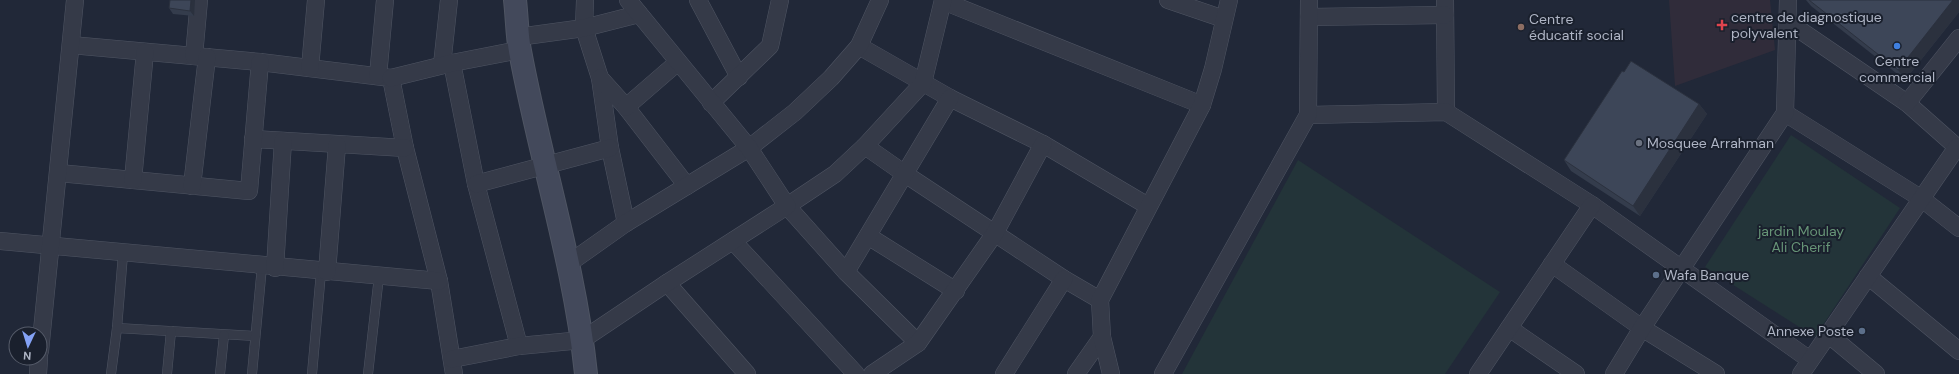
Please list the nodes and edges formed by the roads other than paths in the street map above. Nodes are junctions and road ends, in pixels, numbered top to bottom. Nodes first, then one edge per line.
1 (75, 0) edge
2 (199, 0) edge
3 (316, 0) edge
4 (385, 0) edge
5 (449, 0) edge
6 (515, 0) edge
7 (585, 0) edge
8 (628, 0) edge
9 (698, 0) edge
10 (780, 0) edge
11 (880, 0) edge
12 (943, 0) edge
13 (1168, 0) edge
14 (1229, 0) edge
15 (1309, 0) edge
16 (1788, 0) edge
17 (1445, 7) edge
18 (639, 14) junction
19 (1309, 18) junction
20 (1224, 19) junction
21 (1788, 22) junction
22 (584, 28) junction
23 (1959, 38) edge
24 (519, 43) junction
25 (71, 45) junction
26 (859, 46) junction
27 (145, 52) junction
28 (200, 56) junction
29 (260, 62) junction
30 (678, 62) junction
31 (447, 64) junction
32 (310, 68) junction
33 (384, 77) junction
34 (739, 77) junction
35 (600, 78) junction
36 (923, 82) junction
37 (950, 98) junction
38 (711, 103) junction
39 (1907, 103) junction
40 (1202, 105) junction
41 (626, 107) junction
42 (1446, 112) junction
43 (1785, 113) junction
44 (1308, 115) junction
45 (253, 139) junction
46 (283, 141) junction
47 (1043, 144) junction
48 (337, 145) junction
49 (865, 146) junction
50 (405, 148) junction
51 (610, 148) junction
52 (749, 148) junction
53 (1958, 148) edge
54 (545, 165) junction
55 (59, 173) junction
56 (904, 174) junction
57 (133, 180) junction
58 (476, 184) junction
59 (192, 186) junction
60 (687, 186) junction
61 (1922, 199) junction
62 (1592, 205) junction
63 (787, 206) junction
64 (1148, 206) junction
65 (626, 224) junction
66 (1959, 228) edge
67 (995, 233) junction
68 (868, 236) junction
69 (0, 241) edge
70 (733, 241) junction
71 (51, 247) junction
72 (123, 254) junction
73 (568, 264) junction
74 (1552, 264) junction
75 (269, 267) junction
76 (1682, 270) junction
77 (324, 272) junction
78 (846, 272) junction
79 (379, 276) junction
80 (1868, 276) junction
81 (1064, 279) junction
82 (439, 281) junction
83 (667, 283) junction
84 (956, 291) junction
85 (1100, 300) junction
86 (43, 326) edge
87 (117, 328) junction
88 (1509, 328) junction
89 (1642, 328) junction
90 (171, 331) junction
91 (1828, 334) junction
92 (224, 335) junction
93 (255, 336) junction
94 (1102, 337) junction
95 (582, 340) junction
96 (918, 343) junction
97 (519, 346) junction
98 (1959, 351) edge
99 (453, 367) edge
100 (1806, 367) edge
101 (111, 374) edge
102 (167, 374) edge
103 (220, 374) edge
104 (252, 374) edge
105 (312, 374) edge
106 (368, 374) edge
107 (586, 374) edge
108 (747, 374) edge
109 (856, 374) edge
110 (872, 374) edge
111 (1004, 374) edge
112 (1076, 374) edge
113 (1111, 374) edge
114 (1163, 374) edge
115 (1478, 374) edge
116 (1576, 374) edge
117 (1614, 374) edge
118 (1716, 374) edge
119 (1876, 374) edge

1 - 25 street
2 - 28 street
3 - 32 street
4 - 33 street
5 - 31 street
6 - 24 main road
7 - 22 street
8 - 18 street
9 - 34 street
10 - 34 street
11 - 26 street
12 - 36 street
12 - 40 street
13 - 20 street
14 - 20 street
15 - 19 street
16 - 21 street
17 - 19 street
17 - 42 street
18 - 22 street
18 - 30 street
19 - 44 street
20 - 40 street
21 - 39 street
21 - 43 street
22 - 24 street
22 - 35 street
23 - 39 street
24 - 31 street
24 - 54 main road
25 - 27 street
25 - 55 street
26 - 36 street
26 - 52 street
27 - 28 street
27 - 57 street
28 - 29 street
28 - 59 street
29 - 32 street
29 - 45 street
30 - 38 street
30 - 41 street
31 - 33 street
31 - 58 street
32 - 33 street
33 - 50 street
34 - 38 street
35 - 41 street
35 - 51 street
36 - 37 street
36 - 49 street
37 - 47 street
37 - 56 street
38 - 52 street
39 - 53 street
40 - 64 street
41 - 60 street
42 - 44 street
42 - 62 street
43 - 61 street
43 - 76 street
44 - 114 street
45 - 46 street
45 - 59 street
46 - 48 street
46 - 75 street
47 - 64 street
47 - 67 street
48 - 50 street
48 - 77 street
49 - 56 street
49 - 63 street
50 - 82 street
51 - 54 street
51 - 65 street
52 - 60 street
52 - 63 street
53 - 61 street
54 - 58 street
54 - 73 main road
55 - 57 street
55 - 71 street
56 - 67 street
56 - 68 street
57 - 59 street
58 - 97 street
60 - 65 street
61 - 66 street
61 - 80 street
62 - 74 street
62 - 76 street
63 - 70 street
63 - 78 street
64 - 85 street
65 - 73 street
67 - 81 street
67 - 84 street
68 - 78 street
68 - 84 street
69 - 71 street
70 - 83 street
70 - 109 street
71 - 72 street
71 - 86 street
72 - 75 street
72 - 87 lane
73 - 95 main road
74 - 88 street
74 - 89 street
75 - 77 street
75 - 93 lane
76 - 89 street
76 - 100 street
77 - 79 street
77 - 105 lane
78 - 96 street
79 - 82 street
79 - 106 lane
80 - 91 street
80 - 98 street
81 - 85 street
81 - 111 street
82 - 99 street
83 - 95 street
83 - 108 street
84 - 96 street
85 - 94 street
87 - 90 lane
87 - 101 lane
88 - 115 street
88 - 116 street
89 - 117 street
89 - 118 street
90 - 92 lane
90 - 102 lane
91 - 100 street
91 - 119 street
92 - 93 lane
92 - 103 lane
93 - 104 lane
94 - 112 street
94 - 113 street
95 - 97 street
95 - 107 main road
96 - 110 street
97 - 99 street

